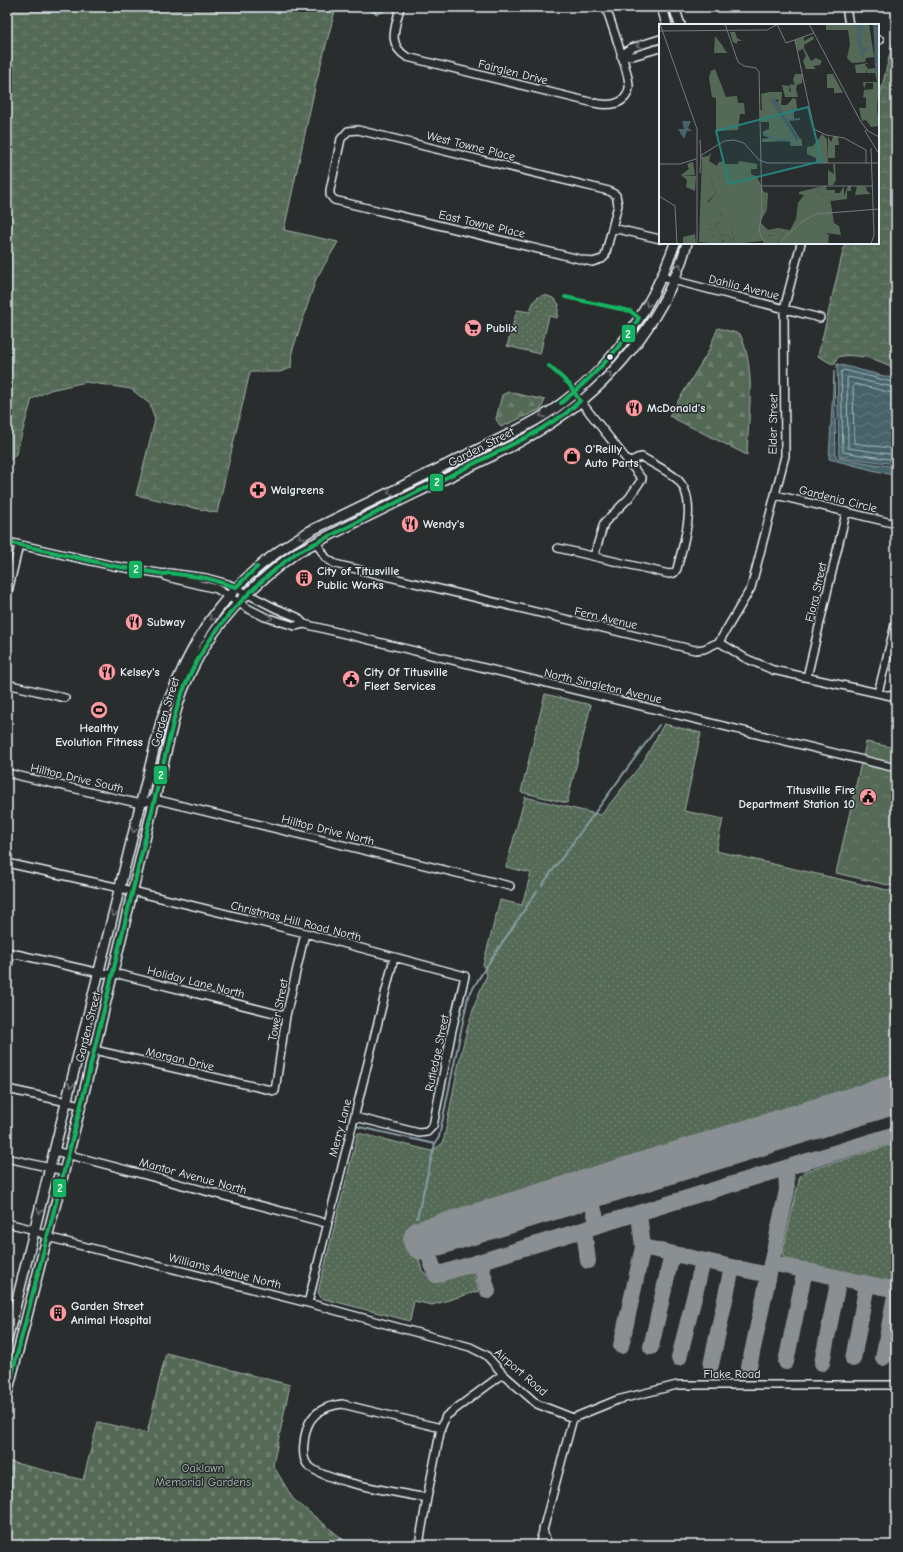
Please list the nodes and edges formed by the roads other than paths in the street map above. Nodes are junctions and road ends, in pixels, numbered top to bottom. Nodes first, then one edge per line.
1 (400, 7) edge
2 (606, 7) edge
3 (674, 7) edge
4 (846, 7) edge
5 (664, 8) edge
6 (667, 24) edge
7 (680, 24) edge
8 (849, 24) edge
9 (659, 39) edge
10 (659, 48) edge
11 (622, 56) junction
12 (330, 190) joint
13 (613, 228) junction
14 (659, 239) edge
15 (675, 244) edge
16 (801, 244) edge
17 (687, 245) edge
18 (661, 277) junction
19 (673, 280) junction
20 (784, 309) junction
21 (820, 318) dead end
22 (574, 393) junction
23 (580, 401) junction
24 (630, 463) junction
25 (437, 469) junction
26 (411, 482) junction
27 (416, 493) junction
28 (776, 495) junction
29 (389, 506) junction
30 (846, 513) junction
31 (896, 524) edge
32 (7, 542) edge
33 (316, 542) junction
34 (19, 545) junction
35 (558, 548) dead end
36 (594, 556) junction
37 (164, 574) junction
38 (236, 587) junction
39 (248, 593) junction
40 (7, 596) edge
41 (230, 596) junction
42 (239, 602) junction
43 (896, 621) edge
44 (304, 624) junction
45 (719, 642) junction
46 (807, 677) junction
47 (7, 684) edge
48 (878, 693) junction
49 (896, 697) edge
50 (65, 698) dead end
51 (896, 768) edge
52 (7, 773) edge
53 (154, 799) junction
54 (141, 804) junction
55 (7, 863) edge
56 (510, 886) dead end
57 (120, 888) junction
58 (132, 891) junction
59 (305, 933) junction
60 (9, 953) edge
61 (394, 958) junction
62 (7, 969) edge
63 (100, 973) junction
64 (113, 975) junction
65 (465, 976) joint
66 (286, 1016) junction
67 (81, 1047) junction
68 (94, 1050) junction
69 (7, 1089) edge
70 (275, 1092) joint
71 (67, 1102) junction
72 (81, 1105) junction
73 (355, 1117) junction
74 (55, 1150) junction
75 (68, 1154) junction
76 (7, 1158) edge
77 (51, 1168) junction
78 (64, 1171) junction
79 (7, 1223) edge
80 (326, 1223) junction
81 (36, 1230) junction
82 (48, 1237) junction
83 (34, 1290) junction
84 (19, 1292) junction
85 (308, 1303) junction
86 (411, 1330) joint
87 (7, 1340) edge
88 (503, 1374) junction
89 (896, 1385) edge
90 (7, 1394) edge
91 (573, 1418) junction
92 (441, 1428) junction
93 (427, 1498) junction
94 (543, 1530) junction
95 (419, 1545) edge
96 (539, 1545) edge
97 (548, 1545) edge

1 - 11 street, Fairglen Drive
2 - 11 street, Fairglen Drive
3 - 7 main road
4 - 8 street
5 - 6 main road
9 -> 11 street
10 - 11 street
12 - 13 street, East Towne Place
12 - 13 street, West Towne Place
13 - 14 street
15 - 18 main road, Garden Street
16 - 20 street, Elder Street
19 -> 17 main road, Garden Street
18 - 19 street, Dahlia Avenue
18 -> 22 main road, Garden Street
19 - 20 street, Dahlia Avenue
23 -> 19 main road, Garden Street
20 - 21 street, Dahlia Avenue
20 - 28 street, Elder Street
22 - 23 street
22 -> 25 main road, Garden Street
23 - 24 street
23 - 27 main road, Garden Street
24 - 36 street
24 - 36 street
25 - 26 main road, Garden Street
25 - 27 main road
26 - 29 main road
26 -> 38 main road, Garden Street
27 - 29 main road, Garden Street
28 - 30 street, Gardenia Circle
28 - 45 street, Elder Street
29 - 33 main road, Garden Street
30 - 31 street, Gardenia Circle
30 - 46 street, Flora Street
32 - 34 street
33 - 39 main road, Garden Street
33 - 45 street, Fern Avenue
34 - 37 street
34 - 40 street
35 - 36 street
37 - 38 street, North Singleton Avenue
37 - 41 street, North Singleton Avenue
38 - 39 street, North Singleton Avenue
38 - 41 main road, Garden Street
39 - 42 main road, Garden Street
39 - 44 street, North Singleton Avenue
41 - 42 street, North Singleton Avenue
41 -> 54 main road, Garden Street
42 -> 44 street, North Singleton Avenue
42 - 53 main road, Garden Street
43 - 48 street
44 - 51 street, North Singleton Avenue
45 - 46 street
46 - 48 street
47 - 50 street
48 - 49 street
52 - 54 street, Hilltop Drive South
53 - 54 street
53 - 56 street, Hilltop Drive North
53 - 58 main road, Garden Street
54 -> 57 main road, Garden Street
55 - 57 street, Christmas Hill Road North
57 - 58 street, Christmas Hill Road North
57 -> 63 main road, Garden Street
58 - 59 street, Christmas Hill Road North
58 - 64 main road, Garden Street
59 - 61 street, Christmas Hill Road North
59 - 66 street, Tower Street
60 - 62 street
60 - 63 street, Holiday Lane North
61 - 65 street, Christmas Hill Road North
61 - 73 street, Merry Lane
63 - 64 street, Holiday Lane North
63 - 67 main road, Garden Street
64 - 66 street, Holiday Lane North
64 - 68 main road, Garden Street
65 - 73 street, Rutledge Street
66 - 70 street, Tower Street
67 - 68 street, Morgan Drive
67 -> 71 main road, Garden Street
68 - 70 street, Morgan Drive
68 - 72 main road, Garden Street
69 - 71 street
71 - 72 street
71 - 74 main road, Garden Street
72 - 75 main road, Garden Street
73 - 80 street, Merry Lane
74 - 75 street, Mantor Avenue North
74 - 77 main road, Garden Street
75 - 78 main road, Garden Street
75 - 80 street, Mantor Avenue North
76 - 77 street
77 - 78 street
77 -> 81 main road, Garden Street
78 - 82 main road, Garden Street
79 - 81 street, Williams Avenue North
80 - 85 street, Merry Lane
81 - 82 street, Williams Avenue North
81 - 84 main road, Garden Street
82 - 83 main road, Garden Street
82 - 85 street, Williams Avenue North
83 - 84 main road
83 - 90 main road, Garden Street
84 - 87 main road, Garden Street
85 - 86 street, Williams Avenue North
86 - 88 street, Airport Road
88 - 91 street, Airport Road
88 - 92 street
89 - 91 street, Flake Road
91 - 94 street
92 - 93 street
92 - 93 street
93 - 95 street
94 - 96 street
94 - 97 street

